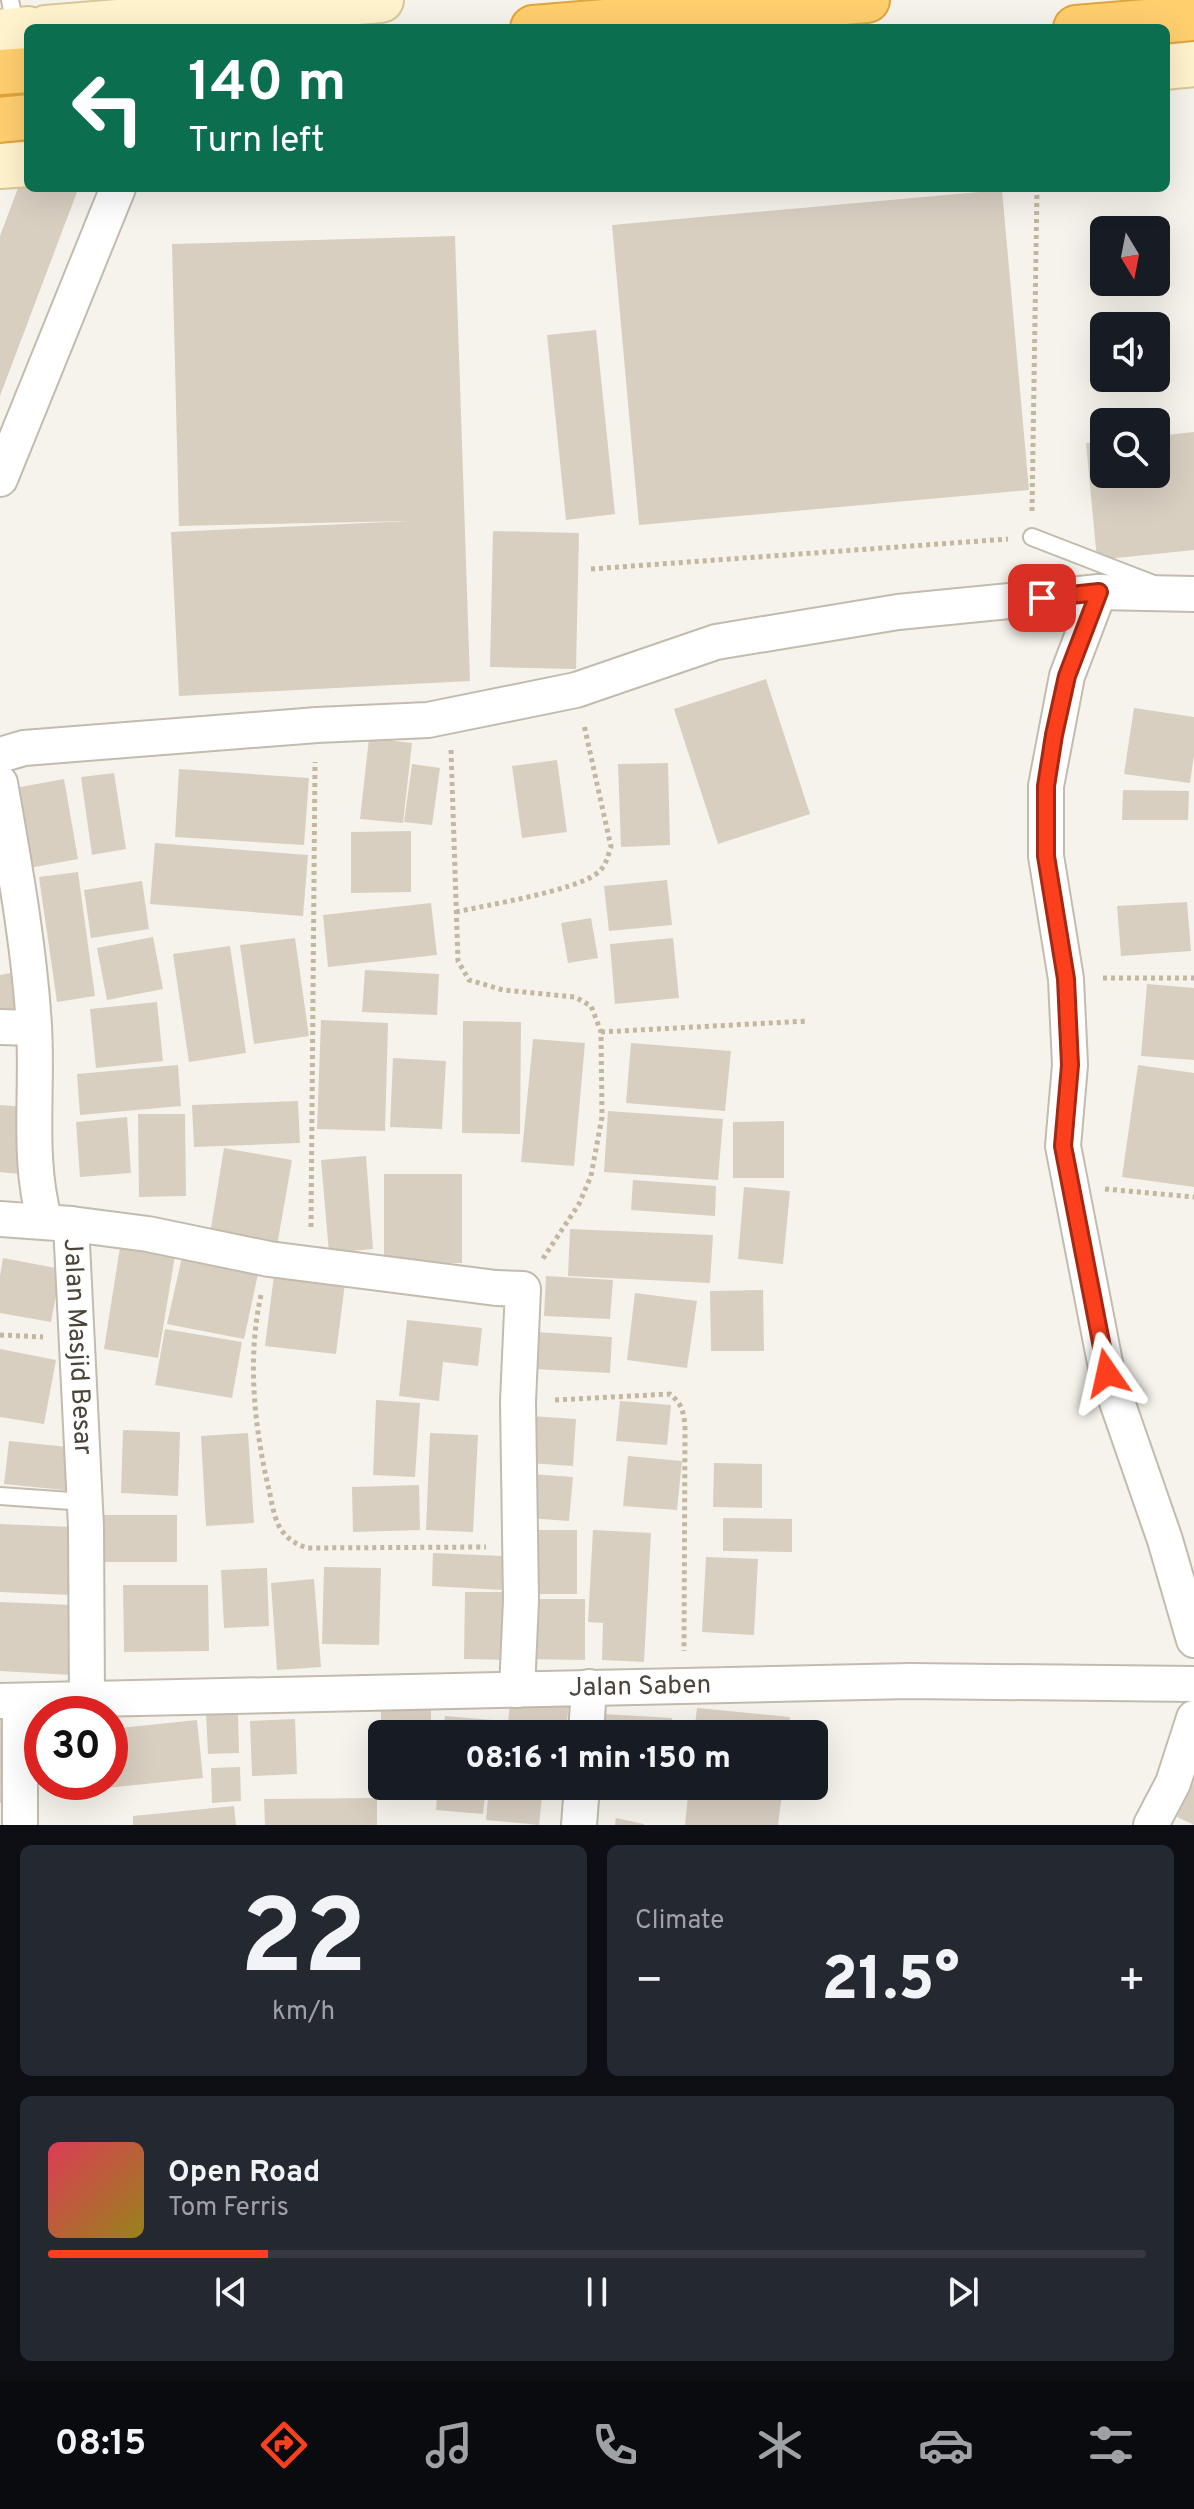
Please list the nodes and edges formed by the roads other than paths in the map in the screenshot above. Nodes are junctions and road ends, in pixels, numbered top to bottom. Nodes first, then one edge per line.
1 (381, 0) edge
2 (867, 0) edge
3 (198, 8) edge
4 (1194, 18) edge
5 (80, 24) edge
6 (582, 24) edge
7 (1123, 24) edge
8 (21, 32) edge
9 (1194, 64) edge
10 (1170, 67) edge
11 (0, 72) edge
12 (24, 117) edge
13 (0, 120) edge
14 (24, 164) edge
15 (0, 166) edge
16 (116, 192) edge
17 (4, 459) edge
18 (1032, 537) road end
19 (1099, 592) junction
20 (1186, 594) edge
21 (0, 755) edge
22 (0, 783) edge
23 (0, 1027) edge
24 (34, 1028) junction
25 (0, 1219) edge
26 (58, 1223) junction
27 (0, 1496) edge
28 (85, 1502) junction
29 (1194, 1640) edge
30 (1194, 1684) edge
31 (589, 1687) junction
32 (517, 1690) junction
33 (87, 1696) edge
34 (128, 1699) edge
35 (10, 1701) edge
36 (1194, 1718) edge
37 (587, 1720) edge
38 (581, 1800) edge
39 (20, 1825) edge
40 (579, 1825) edge
41 (1151, 1825) edge

1 - 3 street
2 - 6 highway
3 - 5 street
4 - 7 highway
8 - 11 highway
9 - 10 street
12 - 13 highway
14 - 15 street
16 - 17 street
18 - 20 lane
19 - 20 street
19 - 21 street
19 - 29 street
22 - 24 street, Jalan Masjid Besar
23 - 24 street
24 - 26 street, Jalan Masjid Besar
25 - 26 street
26 - 28 street, Jalan Masjid Besar
26 - 32 street
27 - 28 lane
28 - 33 street, Jalan Masjid Besar
30 - 31 street, Jalan Saben
31 - 32 street, Jalan Saben
31 - 37 street
32 - 34 street, Jalan Saben
35 - 39 street
36 - 41 street
38 - 40 street

